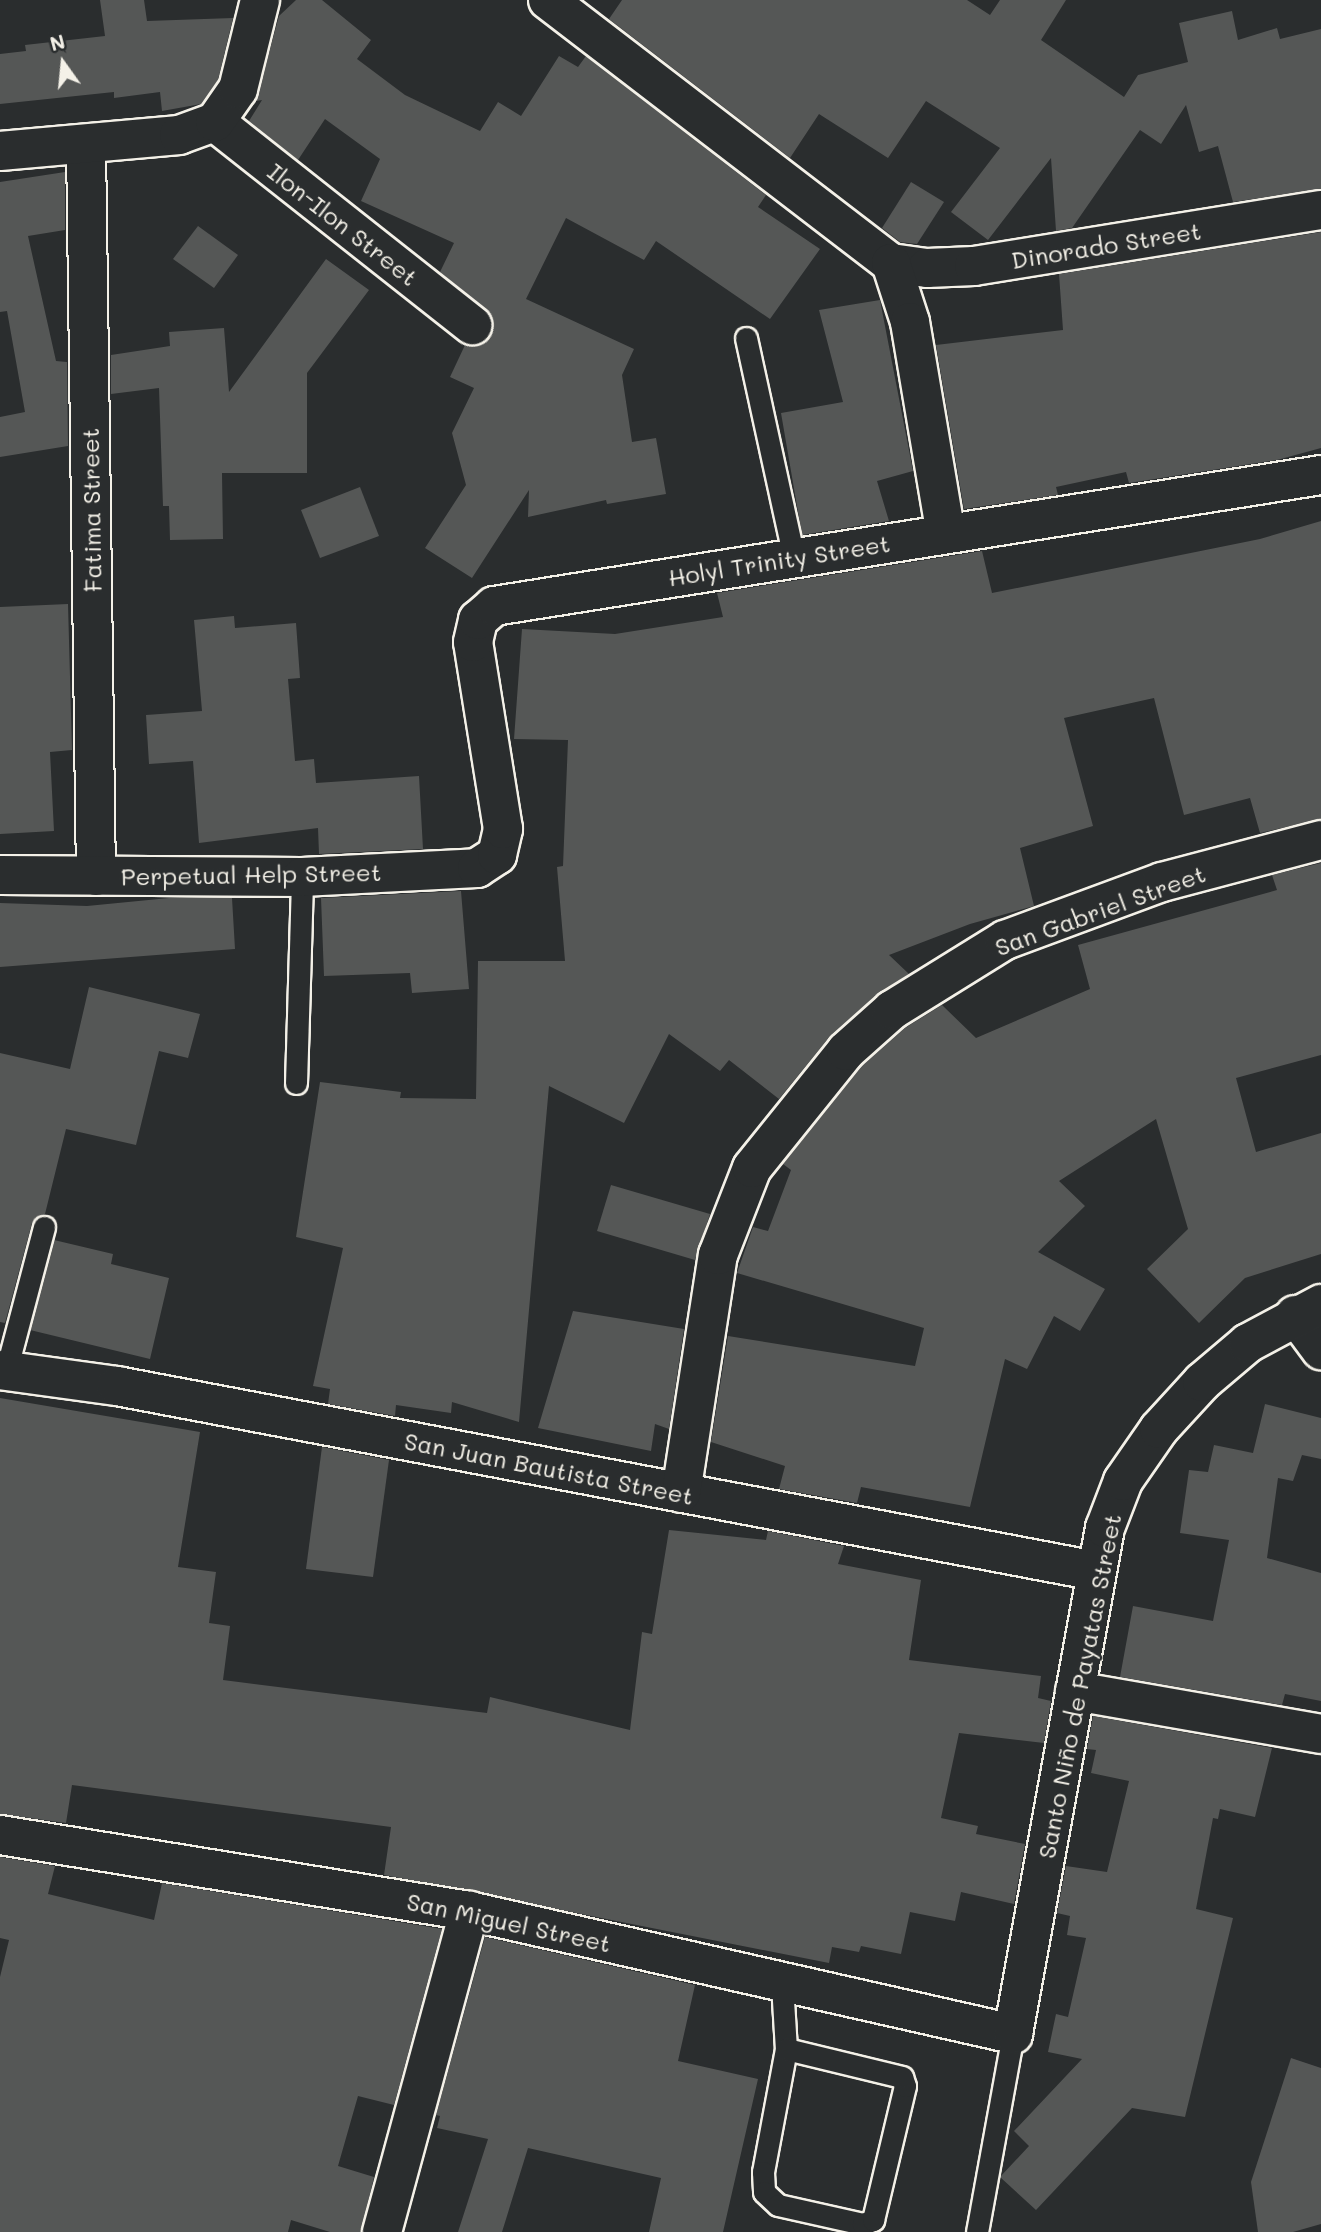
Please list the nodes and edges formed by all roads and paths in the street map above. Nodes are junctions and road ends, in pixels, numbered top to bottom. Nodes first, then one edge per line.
1 (260, 0) edge
2 (548, 0) edge
3 (215, 122) junction
4 (86, 144) junction
5 (0, 151) edge
6 (1321, 210) edge
7 (891, 263) junction
8 (472, 325) dead end
9 (747, 338) dead end
10 (1321, 475) edge
11 (946, 534) junction
12 (794, 558) junction
13 (1321, 840) edge
14 (497, 855) joint
15 (0, 876) edge
16 (96, 876) junction
17 (302, 877) junction
18 (296, 1083) dead end
19 (44, 1227) dead end
20 (1308, 1309) edge
21 (1321, 1350) edge
22 (3, 1370) edge
23 (681, 1493) junction
24 (1096, 1571) junction
25 (1075, 1691) junction
26 (1321, 1734) edge
27 (0, 1835) edge
28 (469, 1911) junction
29 (782, 1984) junction
30 (1013, 2034) junction
31 (786, 2049) junction
32 (382, 2232) edge
33 (977, 2232) edge

1 - 3 street
2 - 7 street, Dinorado Street
3 - 4 street
3 - 8 street, Ilon-Ilon Street
4 - 5 street
4 - 16 street, Fatima Street
6 - 7 street, Dinorado Street
7 - 11 street
9 - 12 lane
10 - 11 street, Holyl Trinity Street
11 - 12 street, Holyl Trinity Street
12 - 14 street, Holyl Trinity Street
13 - 23 street, San Gabriel Street
14 - 17 street, Perpetual Help Street
15 - 16 street, Perpetual Help Street
16 - 17 street, Perpetual Help Street
17 - 18 lane
19 - 22 lane
20 - 21 street
20 - 24 street, Santo Niño de Payatas Street
22 - 23 street, San Juan Bautista Street
23 - 24 street, San Juan Bautista Street
24 - 25 street, Santo Niño de Payatas Street
25 - 26 street
25 - 30 street, Santo Niño de Payatas Street
27 - 28 street, San Miguel Street
28 - 29 street, San Miguel Street
28 - 32 street
29 - 30 street, San Miguel Street
29 - 31 lane
30 - 33 lane
31 - 31 lane

